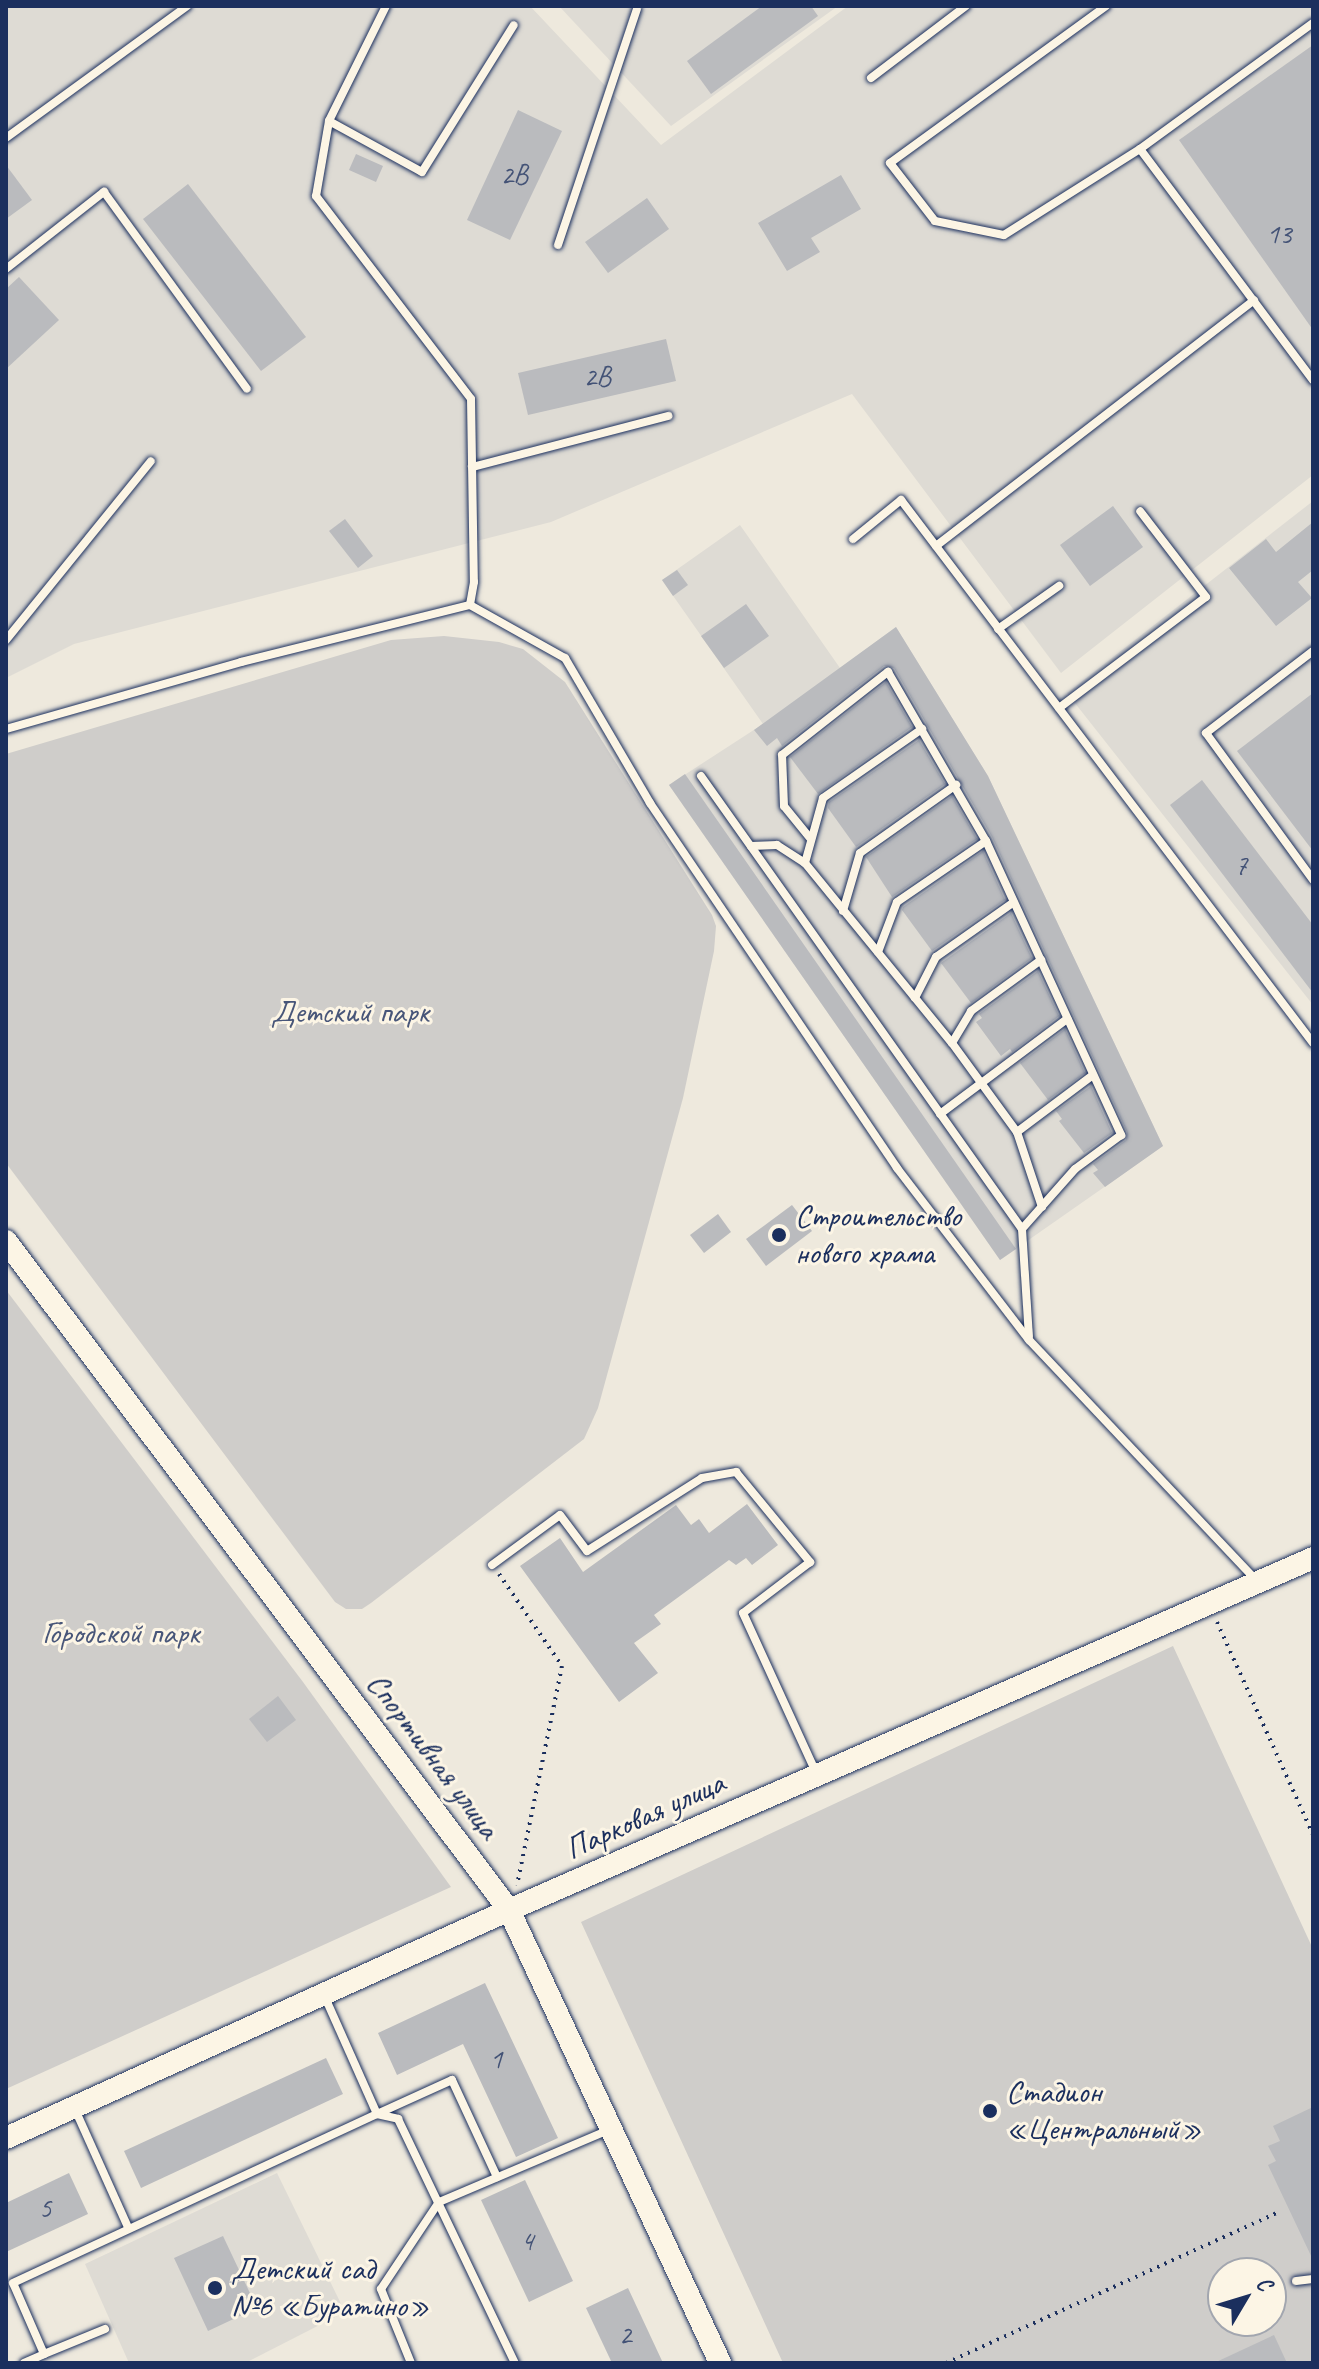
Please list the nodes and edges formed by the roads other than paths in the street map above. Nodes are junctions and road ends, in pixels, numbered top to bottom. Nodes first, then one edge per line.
1 (187, 6) edge
2 (386, 6) edge
3 (966, 6) edge
4 (1106, 6) edge
5 (636, 7) edge
6 (1313, 23) edge
7 (514, 25) dead end
8 (871, 78) dead end
9 (329, 121) junction
10 (6, 138) edge
11 (1140, 149) junction
12 (558, 245) dead end
13 (6, 269) edge
14 (1254, 300) junction
15 (1313, 380) edge
16 (247, 389) dead end
17 (668, 416) dead end
18 (151, 461) dead end
19 (472, 467) junction
20 (1140, 511) dead end
21 (853, 539) dead end
22 (936, 546) junction
23 (1059, 586) dead end
24 (470, 605) junction
25 (998, 629) junction
26 (6, 640) edge
27 (1313, 651) edge
28 (1059, 708) junction
29 (6, 729) edge
30 (922, 729) junction
31 (701, 776) dead end
32 (956, 785) junction
33 (810, 838) junction
34 (986, 841) junction
35 (751, 846) junction
36 (805, 863) junction
37 (1313, 880) edge
38 (1014, 902) junction
39 (843, 911) junction
40 (878, 952) junction
41 (1041, 960) junction
42 (915, 998) junction
43 (1067, 1019) junction
44 (952, 1043) junction
45 (1313, 1043) edge
46 (1093, 1075) junction
47 (983, 1082) junction
48 (940, 1114) junction
49 (1017, 1132) junction
50 (1042, 1207) junction
51 (1022, 1229) junction
52 (6, 1241) edge
53 (1029, 1340) junction
54 (1313, 1558) edge
55 (492, 1565) road end
56 (1258, 1583) junction
57 (817, 1775) junction
58 (509, 1910) junction
59 (324, 1994) junction
60 (74, 2107) junction
61 (377, 2114) junction
62 (611, 2129) junction
63 (6, 2138) edge
64 (497, 2177) junction
65 (439, 2202) junction
66 (128, 2227) junction
67 (1313, 2279) edge
68 (1296, 2281) dead end
69 (105, 2329) dead end
70 (44, 2354) junction
71 (24, 2363) edge
72 (411, 2363) edge
73 (515, 2363) edge
74 (720, 2363) edge

1 - 10 lane
2 - 9 lane
3 - 8 lane
4 - 11 lane
5 - 12 lane
6 - 11 lane
7 - 9 lane
9 - 19 lane
11 - 14 lane
13 - 16 lane
14 - 15 lane
14 - 22 lane
17 - 19 lane
18 - 26 lane
19 - 24 lane
20 - 28 lane
21 - 22 lane
22 - 25 lane
23 - 25 lane
24 - 29 lane
24 - 53 lane
25 - 28 lane
27 - 37 lane
28 - 45 lane
30 - 32 lane
30 - 33 lane
30 - 33 lane
31 - 35 lane
32 - 34 lane
32 - 39 lane
33 - 36 lane
34 - 38 lane
34 - 40 lane
35 - 36 lane
35 - 48 lane
36 - 39 lane
38 - 41 lane
38 - 42 lane
39 - 40 lane
40 - 42 lane
41 - 43 lane
41 - 44 lane
42 - 44 lane
43 - 46 lane
43 - 47 lane
44 - 47 lane
46 - 49 lane
46 - 50 lane
47 - 48 lane
47 - 49 lane
48 - 51 lane
49 - 50 lane
50 - 51 lane
51 - 53 lane
52 - 58 street, Спортивная улица
53 - 56 lane
54 - 56 street, Парковая улица
55 - 57 lane
56 - 57 street, Парковая улица
57 - 58 street, Парковая улица
58 - 59 street, Парковая улица
58 - 62 street, Спортивная улица
59 - 60 street, Парковая улица
59 - 61 lane
60 - 63 street, Парковая улица
60 - 66 lane
61 - 64 lane
61 - 65 lane
61 - 66 lane
62 - 64 lane
62 - 74 street, Спортивная улица
64 - 65 lane
65 - 72 lane
65 - 73 lane
66 - 70 lane
67 - 68 lane
69 - 70 lane
70 - 71 lane

